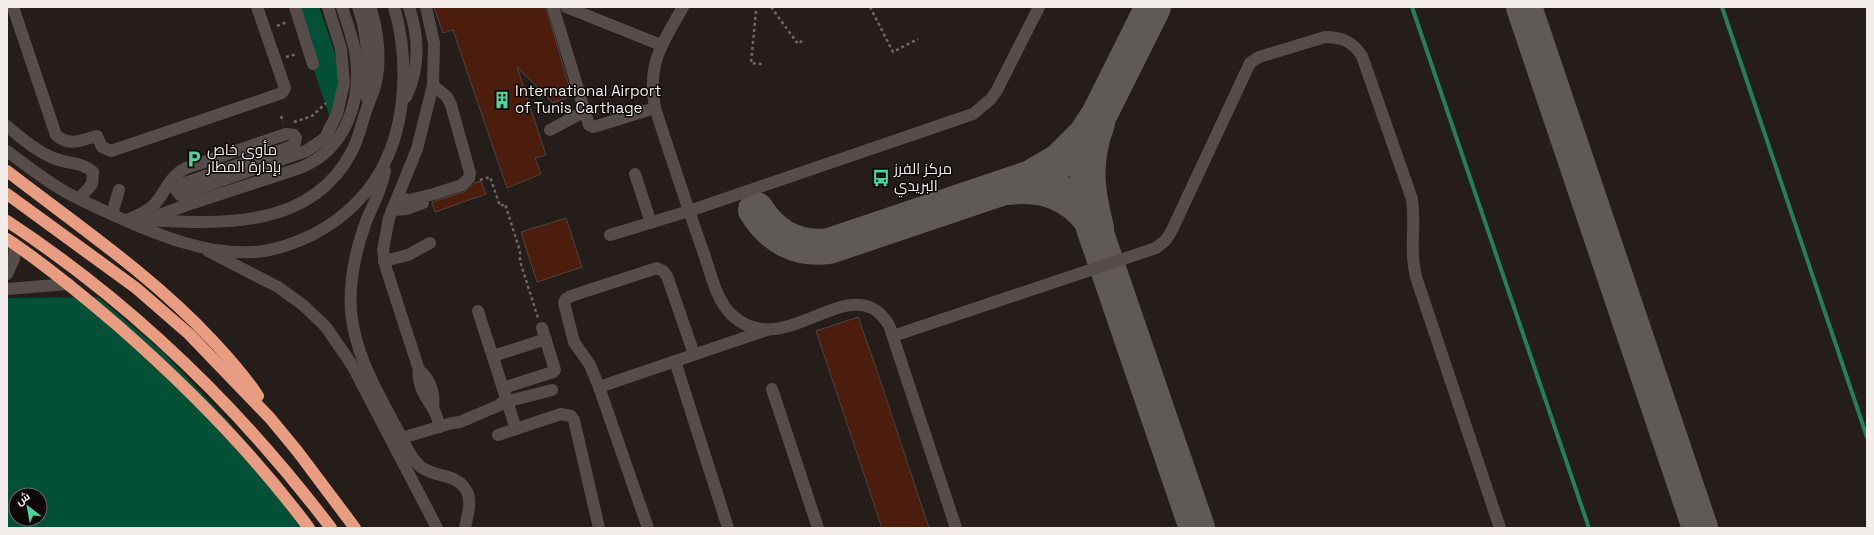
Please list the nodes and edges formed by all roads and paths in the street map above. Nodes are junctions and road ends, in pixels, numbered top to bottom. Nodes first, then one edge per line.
1 (13, 7) edge
2 (257, 7) edge
3 (328, 7) edge
4 (342, 7) edge
5 (358, 7) edge
6 (370, 7) edge
7 (394, 7) edge
8 (409, 7) edge
9 (426, 7) edge
10 (553, 7) edge
11 (566, 7) edge
12 (682, 7) edge
13 (870, 7) edge
14 (1039, 7) edge
15 (771, 8) edge
16 (756, 11) dead end
17 (297, 13) edge
18 (265, 30) junction
19 (918, 39) dead end
20 (803, 40) dead end
21 (661, 45) junction
22 (309, 50) junction
23 (275, 61) junction
24 (313, 64) dead end
25 (763, 64) dead end
26 (433, 85) junction
27 (349, 95) junction
28 (401, 107) junction
29 (655, 108) junction
30 (366, 111) junction
31 (585, 111) junction
32 (283, 124) dead end
33 (7, 126) edge
34 (550, 130) dead end
35 (7, 152) edge
36 (388, 158) junction
37 (7, 171) edge
38 (635, 174) dead end
39 (462, 185) junction
40 (119, 190) dead end
41 (7, 194) edge
42 (434, 194) junction
43 (398, 198) junction
44 (79, 199) junction
45 (392, 210) junction
46 (689, 211) junction
47 (121, 217) junction
48 (148, 220) junction
49 (7, 221) edge
50 (651, 223) junction
51 (610, 235) dead end
52 (11, 242) edge
53 (430, 243) dead end
54 (200, 247) junction
55 (384, 260) junction
56 (7, 274) edge
57 (69, 284) junction
58 (7, 289) edge
59 (478, 312) dead end
60 (767, 330) junction
61 (544, 334) junction
62 (893, 336) junction
63 (694, 354) junction
64 (493, 356) junction
65 (675, 360) junction
66 (600, 387) junction
67 (503, 388) junction
68 (772, 389) dead end
69 (552, 390) dead end
70 (507, 402) junction
71 (270, 418) junction
72 (440, 427) junction
73 (516, 429) junction
74 (498, 435) dead end
75 (397, 440) junction
76 (355, 527) edge
77 (309, 528) edge
78 (332, 528) edge
79 (437, 528) edge
80 (465, 528) edge
81 (599, 528) edge
82 (648, 528) edge
83 (728, 528) edge
84 (818, 528) edge
85 (956, 528) edge
86 (1500, 528) edge

1 - 23 street
2 - 18 street
3 - 27 street
4 - 27 street
5 - 30 street
6 - 30 street
7 - 28 street
8 - 28 street
9 - 26 street
10 - 31 street
11 - 21 street
12 - 21 street
13 - 19 path
14 - 46 street
15 - 20 path
16 - 25 path
17 - 18 path
17 - 22 street
18 - 23 street
21 - 29 street
22 - 23 path
22 - 24 street
26 - 39 street
26 - 43 street
27 - 32 path
27 - 47 street
27 - 48 street
28 - 36 street
29 - 31 street
29 - 46 street
30 - 48 street
31 - 34 street
33 - 44 street
35 - 44 street
36 - 54 street
36 - 75 street
37 - 71 highway
38 - 50 street
39 - 42 street
39 - 61 path
40 - 47 street
41 - 71 highway
42 - 43 street
42 - 45 street
43 - 45 street
44 - 47 street
45 - 55 street
46 - 50 street
46 - 60 street
47 - 48 street
47 - 54 street
49 - 78 highway
50 - 51 street
52 - 56 street
52 - 57 highway
53 - 55 street
54 - 75 street
55 - 72 street
57 - 58 street
57 - 77 highway
59 - 64 street
60 - 62 street
60 - 63 street
61 - 64 street
61 - 67 street
62 - 85 street
62 - 86 street
63 - 65 street
63 - 66 street
64 - 67 street
65 - 66 street
65 - 83 street
66 - 82 street
67 - 70 street
68 - 84 street
69 - 70 street
70 - 72 street
70 - 73 street
71 - 76 highway
72 - 75 street
73 - 74 street
73 - 81 street
75 - 79 street
75 - 80 street

